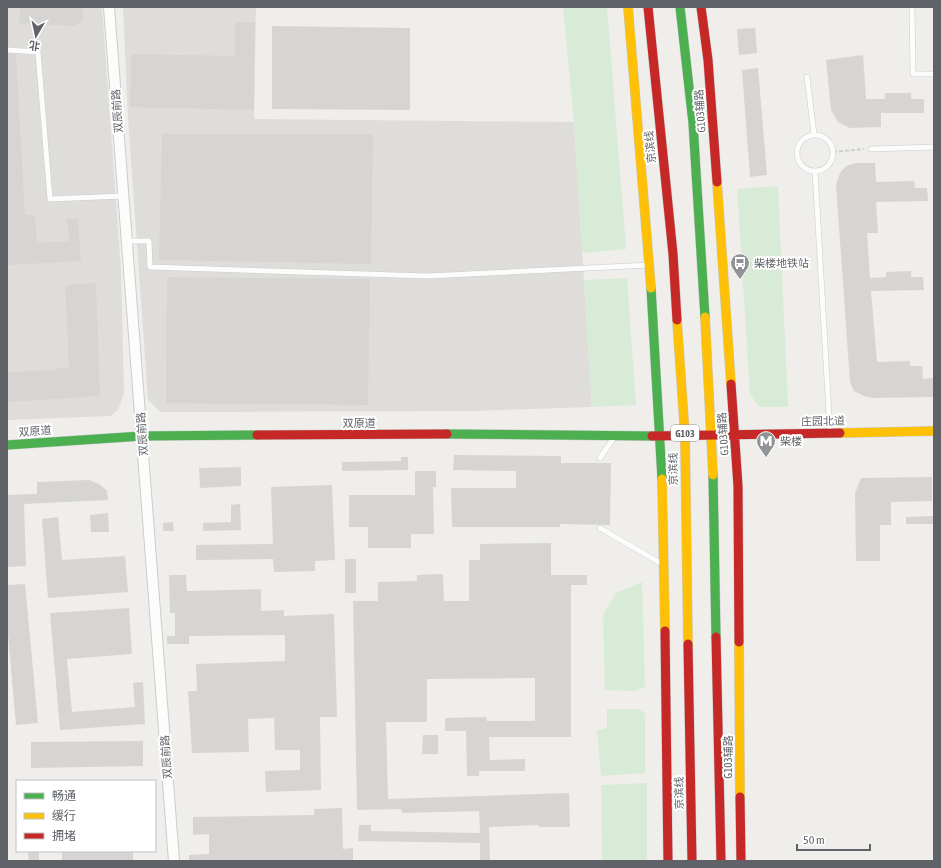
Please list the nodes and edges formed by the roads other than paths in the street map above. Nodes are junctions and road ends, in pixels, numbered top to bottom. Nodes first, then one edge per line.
1 (110, 7) edge
2 (628, 7) edge
3 (648, 7) edge
4 (680, 7) edge
5 (686, 7) edge
6 (701, 7) edge
7 (912, 7) edge
8 (682, 34) junction
9 (7, 50) edge
10 (934, 74) edge
11 (808, 76) dead end
12 (814, 134) junction
13 (934, 147) edge
14 (871, 149) road end
15 (816, 171) junction
16 (123, 196) junction
17 (126, 241) junction
18 (651, 265) junction
19 (934, 431) edge
20 (830, 433) junction
21 (735, 434) junction
22 (712, 435) junction
23 (142, 436) junction
24 (614, 436) junction
25 (660, 436) junction
26 (685, 436) junction
27 (7, 445) edge
28 (600, 458) dead end
29 (600, 528) dead end
30 (663, 565) junction
31 (174, 861) edge
32 (668, 861) edge
33 (692, 861) edge
34 (720, 861) edge
35 (741, 861) edge

1 - 16 street, 双辰前路
2 - 18 main road
3 - 26 main road, 京滨线 / G103
4 - 8 main road, G103
5 - 8 main road
6 - 21 main road, G103辅路
7 - 10 lane
8 - 22 main road, G103
9 - 16 lane
11 - 12 lane
12 - 15 lane
12 - 15 lane
13 - 14 lane
15 - 20 lane
16 - 17 street, 双辰前路
17 - 18 lane
17 - 23 street, 双辰前路
18 - 25 main road
19 - 20 main road, 庄园北道
20 - 21 main road, 庄园北道
21 - 22 main road, 庄园北道
21 - 35 main road, G103辅路
22 - 26 main road, 双原道
22 - 34 main road, G103
23 - 24 main road, 双原道
23 - 27 main road, 双原道
23 - 31 street, 双辰前路
24 - 25 main road, 双原道
24 - 28 lane
25 - 26 main road, 双原道
25 - 30 main road
26 - 33 main road, 京滨线 / G103
29 - 30 lane
30 - 32 main road

